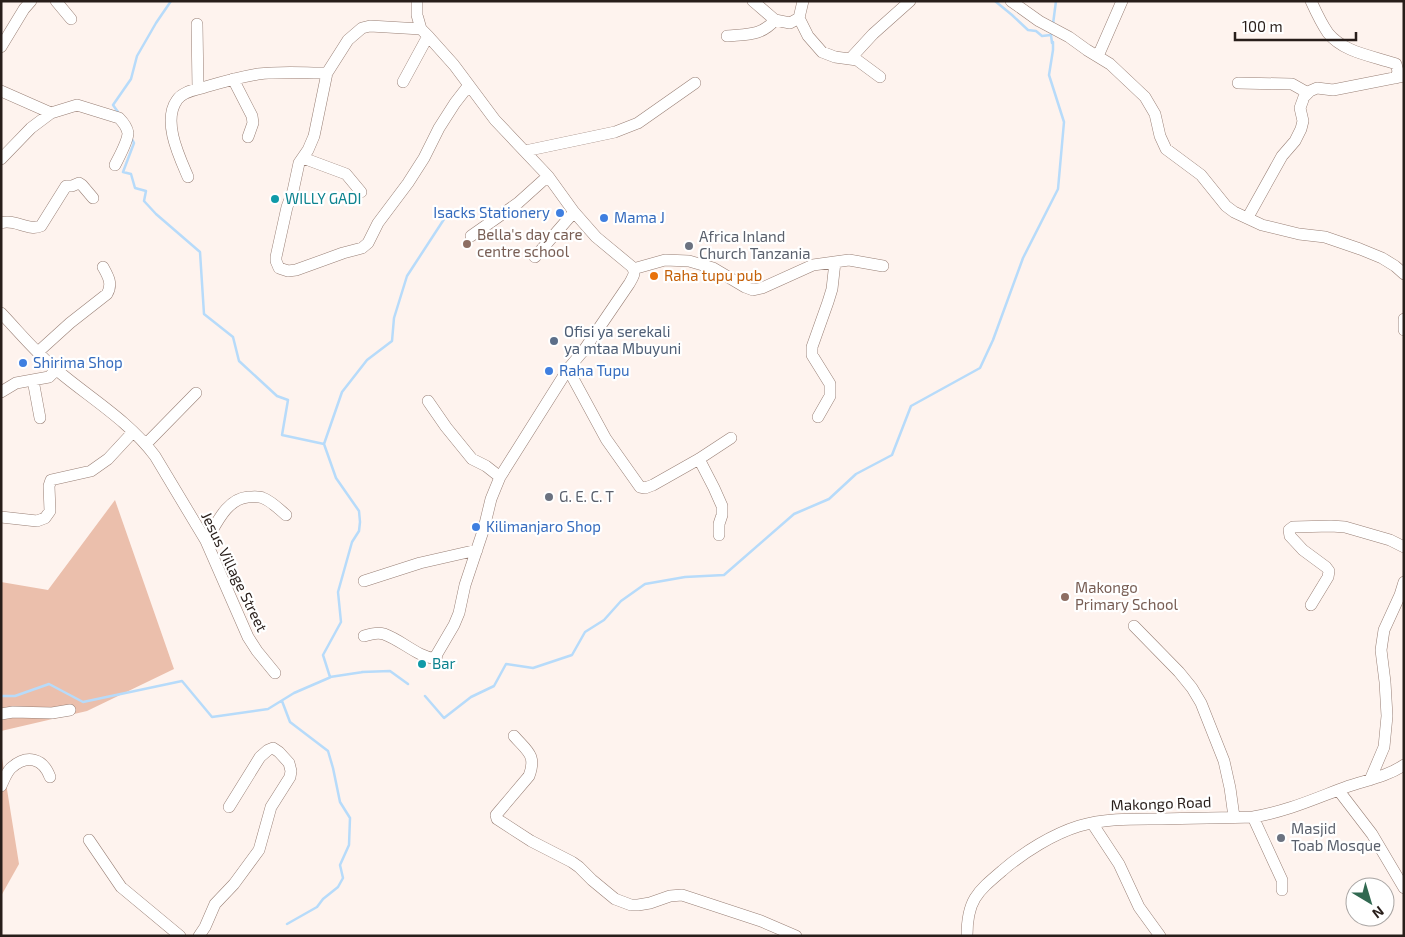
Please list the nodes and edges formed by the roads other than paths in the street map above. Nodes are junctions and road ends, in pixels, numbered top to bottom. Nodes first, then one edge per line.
1 (30, 1) edge
2 (56, 1) edge
3 (416, 1) edge
4 (753, 1) edge
5 (803, 1) edge
6 (910, 1) edge
7 (1011, 1) edge
8 (1122, 1) edge
9 (1311, 1) edge
10 (799, 18) junction
11 (71, 19) dead end
12 (776, 20) junction
13 (197, 24) dead end
14 (425, 33) junction
15 (727, 36) dead end
16 (1, 47) edge
17 (1098, 56) junction
18 (850, 59) junction
19 (327, 73) junction
20 (880, 77) dead end
21 (1400, 77) edge
22 (233, 79) junction
23 (403, 82) dead end
24 (695, 83) dead end
25 (1238, 83) dead end
26 (469, 85) junction
27 (198, 89) junction
28 (1, 91) edge
29 (1308, 93) junction
30 (51, 113) junction
31 (248, 137) dead end
32 (525, 151) junction
33 (303, 158) junction
34 (1, 160) edge
35 (115, 165) dead end
36 (548, 176) junction
37 (188, 177) dead end
38 (361, 192) dead end
39 (93, 198) dead end
40 (574, 212) junction
41 (1248, 217) junction
42 (1, 223) edge
43 (471, 236) dead end
44 (535, 257) dead end
45 (835, 262) junction
46 (103, 266) dead end
47 (883, 266) dead end
48 (633, 269) junction
49 (1404, 274) edge
50 (3, 317) edge
51 (1404, 319) edge
52 (1404, 330) edge
53 (38, 352) junction
54 (568, 369) junction
55 (56, 370) junction
56 (33, 380) junction
57 (1, 392) edge
58 (196, 394) dead end
59 (428, 401) dead end
60 (818, 417) dead end
61 (40, 418) dead end
62 (133, 432) junction
63 (731, 438) dead end
64 (146, 444) junction
65 (699, 459) junction
66 (500, 477) junction
67 (286, 515) dead end
68 (1, 517) edge
69 (719, 535) dead end
70 (206, 541) junction
71 (1404, 547) edge
72 (478, 550) junction
73 (364, 581) dead end
74 (1404, 582) edge
75 (1311, 605) dead end
76 (1134, 626) dead end
77 (364, 636) dead end
78 (275, 673) dead end
79 (70, 710) dead end
80 (1, 714) edge
81 (514, 736) dead end
82 (1404, 765) edge
83 (50, 778) dead end
84 (1370, 780) junction
85 (1, 786) edge
86 (1339, 790) junction
87 (229, 807) dead end
88 (1234, 817) junction
89 (1253, 817) junction
90 (1092, 823) junction
91 (88, 840) dead end
92 (1404, 888) edge
93 (1282, 890) dead end
94 (206, 933) edge
95 (180, 936) edge
96 (796, 936) edge
97 (967, 936) edge
98 (1160, 936) edge

1 - 16 street
2 - 11 street
3 - 14 street
4 - 12 street
5 - 10 street
6 - 18 street
7 - 17 street
8 - 17 street
9 - 21 street
10 - 12 street
10 - 18 street
12 - 15 street
13 - 27 street
14 - 19 street
14 - 23 street
14 - 26 street
17 - 41 street
18 - 20 street
19 - 22 street
19 - 33 street
21 - 29 street
22 - 27 street
22 - 31 street
24 - 32 street
25 - 29 street
26 - 32 street
26 - 33 street
27 - 37 street
28 - 30 street
29 - 41 street
30 - 34 street
30 - 35 street
32 - 36 street
33 - 38 street
36 - 40 street
36 - 43 street
39 - 42 street
40 - 44 street
40 - 48 street
41 - 49 street
45 - 47 street
45 - 48 street
45 - 60 street
46 - 53 street
48 - 54 street
50 - 53 street, Jesus Village Street
51 - 52 street
53 - 55 street, Jesus Village Street
54 - 65 street
54 - 66 street
55 - 56 street
55 - 62 street, Jesus Village Street
56 - 57 street
56 - 61 street
58 - 64 street
59 - 66 street
62 - 64 street, Jesus Village Street
62 - 68 street
63 - 65 street
64 - 70 street, Jesus Village Street
65 - 69 street
66 - 72 street
67 - 70 street
70 - 78 street, Jesus Village Street
71 - 75 street
72 - 73 street
72 - 77 street
74 - 84 street
76 - 88 street
79 - 80 street
81 - 96 street
82 - 84 street, Makongo Road
83 - 85 street
84 - 86 street, Makongo Road
86 - 89 street, Makongo Road
86 - 92 street
87 - 94 street
88 - 89 street, Makongo Road
88 - 90 street, Makongo Road
89 - 93 street
90 - 97 street, Makongo Road
90 - 98 street
91 - 95 street

